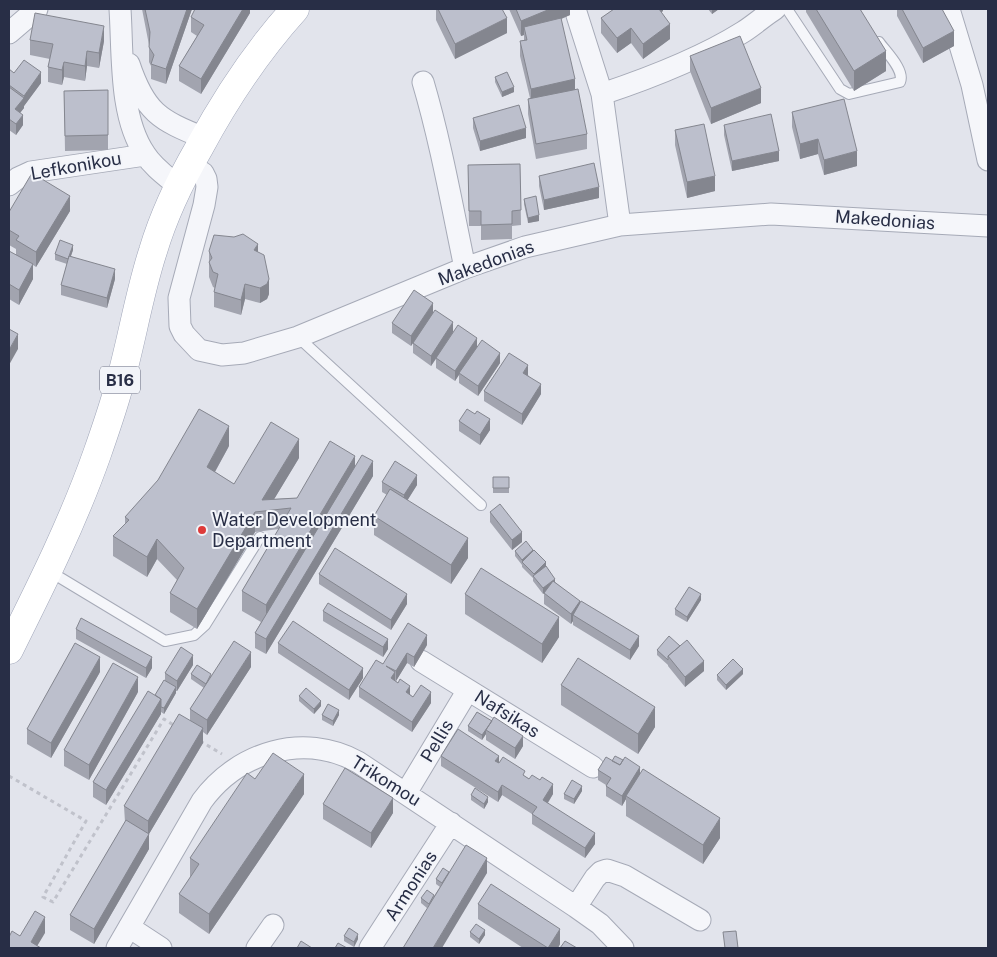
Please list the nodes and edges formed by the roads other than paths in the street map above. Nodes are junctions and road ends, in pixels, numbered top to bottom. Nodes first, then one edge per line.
1 (37, 9) edge
2 (120, 9) edge
3 (296, 9) edge
4 (576, 9) edge
5 (775, 9) edge
6 (787, 9) edge
7 (949, 9) edge
8 (872, 32) edge
9 (9, 33) edge
10 (123, 48) junction
11 (423, 82) dead end
12 (602, 94) junction
13 (204, 138) junction
14 (145, 154) junction
15 (988, 160) edge
16 (183, 176) junction
17 (9, 185) edge
18 (620, 225) junction
19 (988, 226) edge
20 (465, 268) junction
21 (298, 337) junction
22 (481, 505) dead end
23 (260, 537) dead end
24 (49, 570) junction
25 (9, 650) edge
26 (421, 661) dead end
27 (468, 690) junction
28 (593, 768) dead end
29 (406, 793) junction
30 (451, 823) junction
31 (576, 907) junction
32 (700, 920) dead end
33 (273, 925) dead end
34 (129, 927) junction
35 (117, 948) edge
36 (161, 948) edge
37 (258, 948) edge
38 (370, 948) edge
39 (624, 948) edge

1 - 9 street
2 - 10 street
3 - 13 main road, B16
4 - 12 street
5 - 12 street
6 - 8 lane
7 - 15 street
10 - 13 street
10 - 14 street
11 - 20 street
12 - 18 street
13 - 16 main road, B16
14 - 16 street
14 - 17 street, Lefkonikou
16 - 21 street, Makedonias
16 - 24 main road, B16
18 - 19 street, Makedonias
18 - 20 street, Makedonias
20 - 21 street, Makedonias
21 - 22 lane
23 - 24 lane
24 - 25 main road, B16
26 - 27 street, Nafsikas
27 - 28 street, Nafsikas
27 - 29 street, Pellis
29 - 30 street, Trikomou
29 - 34 street, Trikomou
30 - 31 street, Trikomou
30 - 38 street, Armonias
31 - 32 street
31 - 39 street, Trikomou
33 - 37 street
34 - 35 street, Trikomou
34 - 36 street

